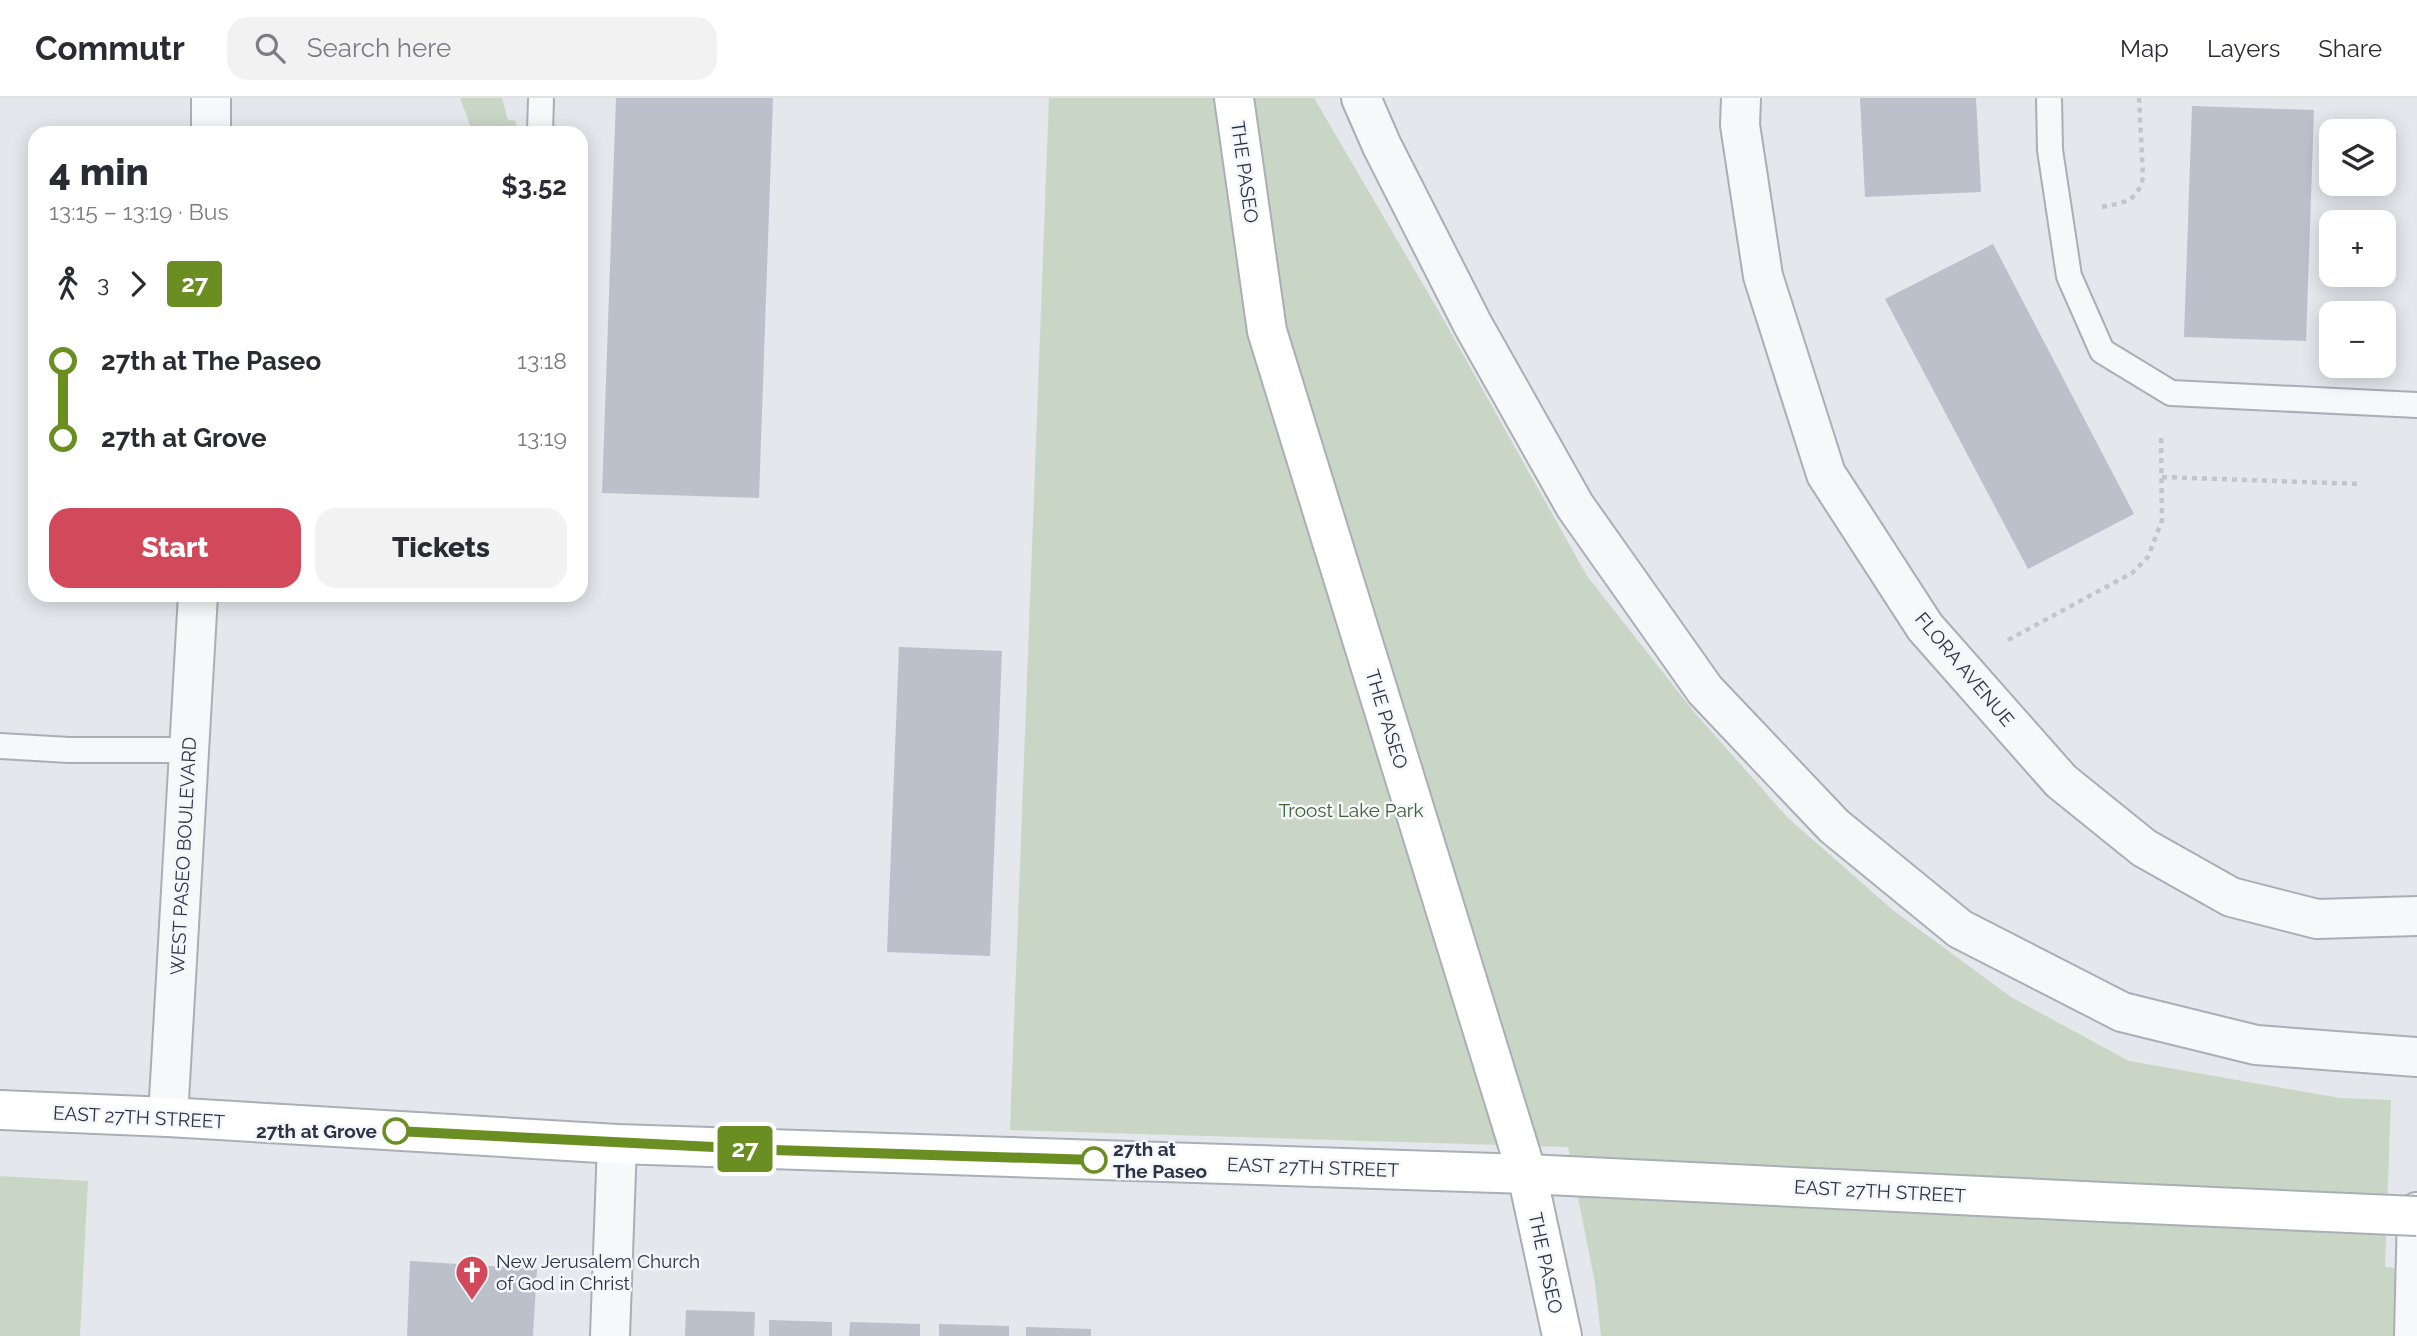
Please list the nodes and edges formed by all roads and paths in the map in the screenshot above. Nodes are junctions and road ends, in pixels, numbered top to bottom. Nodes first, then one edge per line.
1 (211, 98) edge
2 (541, 98) edge
3 (1234, 98) edge
4 (1361, 98) edge
5 (1741, 98) edge
6 (2049, 98) edge
7 (2139, 98) edge
8 (211, 126) edge
9 (540, 126) edge
10 (2104, 218) dead end
11 (2417, 405) edge
12 (2161, 428) dead end
13 (2162, 477) junction
14 (2361, 484) dead end
15 (198, 602) edge
16 (2008, 640) dead end
17 (0, 746) edge
18 (189, 750) junction
19 (2417, 916) edge
20 (2417, 1057) edge
21 (0, 1110) edge
22 (168, 1117) junction
23 (617, 1144) junction
24 (1527, 1174) junction
25 (2417, 1214) edge
26 (610, 1336) edge
27 (1562, 1336) edge
28 (2413, 1336) edge

1 - 8 street
2 - 9 lane
3 - 24 main road, THE PASEO
4 - 20 street
5 - 19 street, FLORA AVENUE
6 - 11 lane
7 - 10 path
12 - 13 path
13 - 14 path
13 - 16 path
15 - 18 street, WEST PASEO BOULEVARD
17 - 18 lane
18 - 22 street, WEST PASEO BOULEVARD
21 - 22 main road, EAST 27TH STREET
22 - 23 main road, EAST 27TH STREET
23 - 24 main road, EAST 27TH STREET
23 - 26 street
24 - 25 main road, EAST 27TH STREET, bridge
24 - 27 main road, THE PASEO
25 - 28 street

